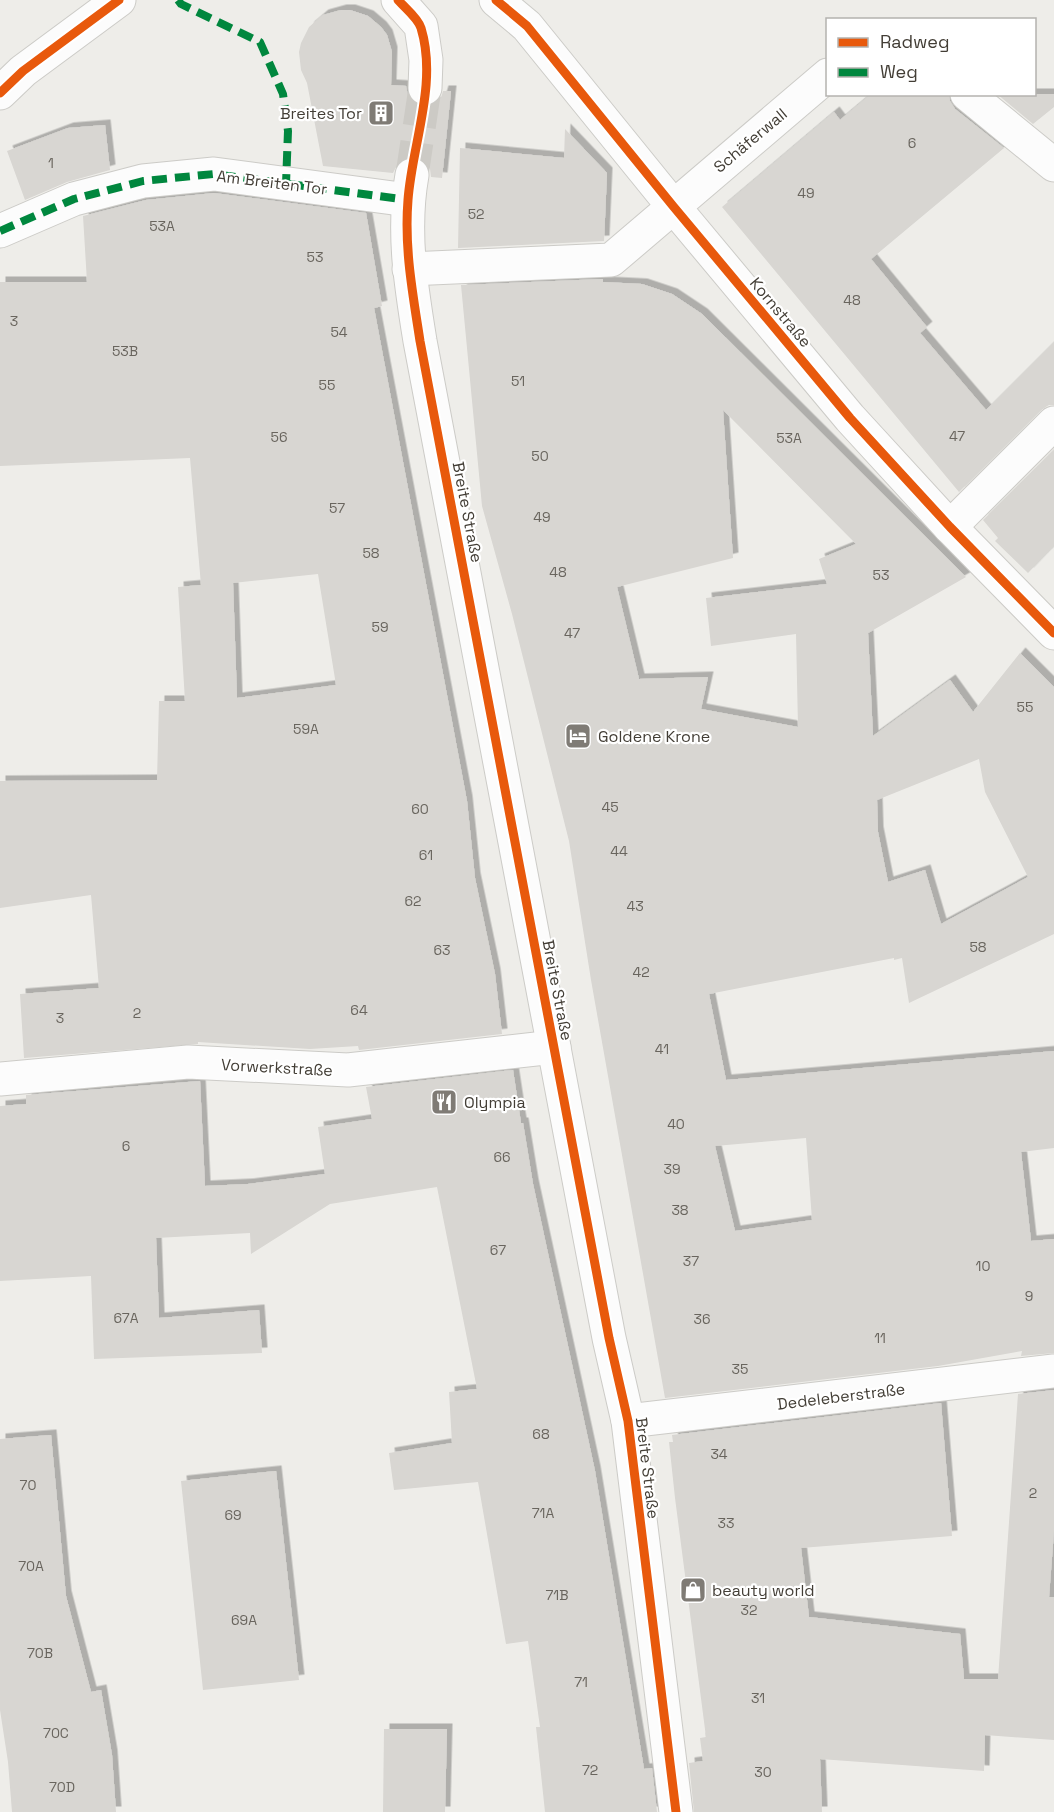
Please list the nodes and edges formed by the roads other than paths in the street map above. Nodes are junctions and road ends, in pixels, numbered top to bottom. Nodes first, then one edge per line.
1 (119, 0) edge
2 (398, 0) edge
3 (496, 0) edge
4 (826, 77) edge
5 (425, 88) tunnel mouth
6 (0, 93) edge
7 (970, 96) edge
8 (1054, 165) edge
9 (410, 188) joint
10 (673, 206) junction
11 (0, 231) edge
12 (409, 269) junction
13 (1054, 423) edge
14 (950, 527) junction
15 (1054, 633) edge
16 (554, 1047) junction
17 (0, 1078) edge
18 (1054, 1371) edge
19 (628, 1421) junction
20 (676, 1812) edge

1 - 6 street
2 - 5 street
3 - 10 street, Kornstraße
4 - 10 street, Schäferwall
7 - 8 street
9 - 11 street, Am Breiten Tor
9 - 12 street, Breite Straße
10 - 12 street, Schäferwall
10 - 14 street, Kornstraße
12 - 16 street, Breite Straße
13 - 14 street
14 - 15 street, Kornstraße
16 - 17 street, Vorwerkstraße
16 - 19 street, Breite Straße
18 - 19 street, Dedeleberstraße
19 - 20 street, Breite Straße

